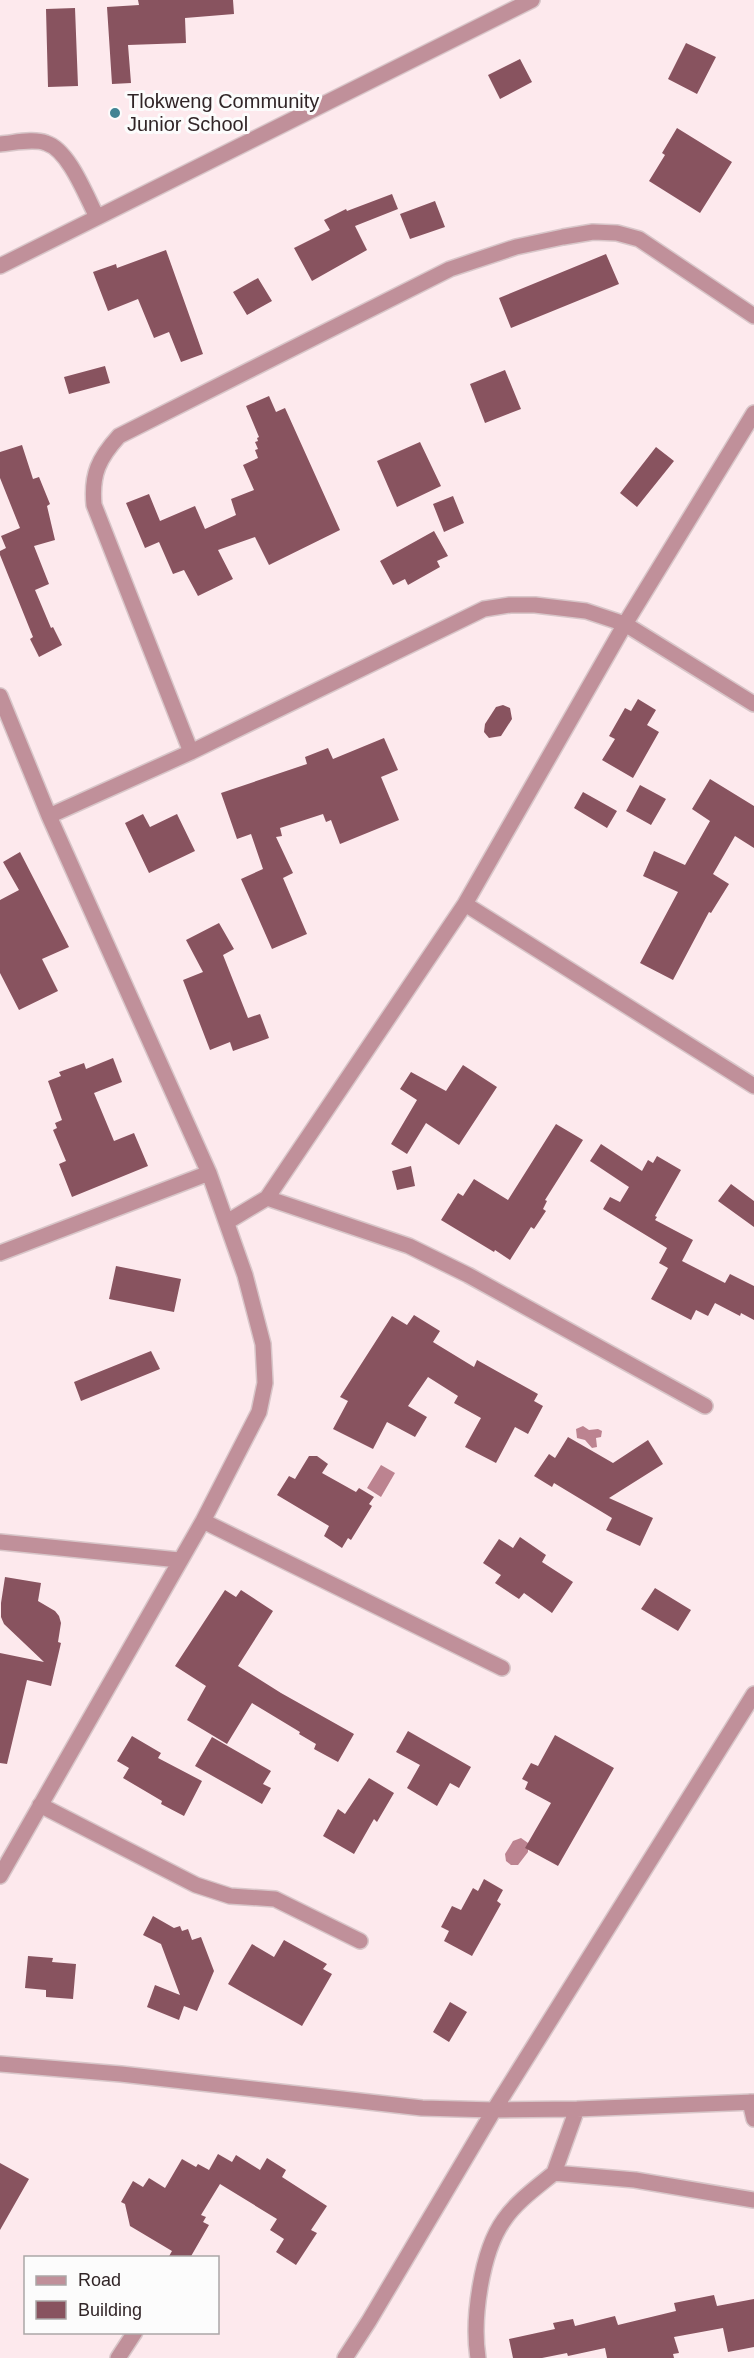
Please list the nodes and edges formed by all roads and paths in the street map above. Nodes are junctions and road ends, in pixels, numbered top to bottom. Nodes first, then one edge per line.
1 (532, 0) edge
2 (0, 144) edge
3 (97, 217) junction
4 (0, 266) edge
5 (754, 316) edge
6 (754, 413) edge
7 (625, 624) junction
8 (0, 696) edge
9 (754, 704) edge
10 (191, 752) junction
11 (49, 816) junction
12 (465, 904) junction
13 (754, 1086) edge
14 (209, 1173) junction
15 (267, 1198) junction
16 (227, 1222) junction
17 (0, 1253) edge
18 (705, 1406) dead end
19 (203, 1521) junction
20 (0, 1542) edge
21 (179, 1560) junction
22 (502, 1668) dead end
23 (754, 1694) edge
24 (40, 1805) junction
25 (0, 1876) edge
26 (360, 1941) dead end
27 (0, 2064) edge
28 (752, 2102) edge
29 (577, 2109) junction
30 (494, 2110) junction
31 (754, 2119) edge
32 (554, 2173) junction
33 (754, 2200) edge
34 (134, 2334) edge
35 (118, 2358) edge
36 (345, 2358) edge
37 (478, 2358) edge

1 - 3 street
2 - 3 street
3 - 4 street
5 - 10 street
6 - 7 street
7 - 9 street
7 - 10 street
7 - 12 street
8 - 11 street
10 - 11 street
11 - 14 street
12 - 13 street
12 - 15 street
14 - 16 street
14 - 17 street
15 - 16 street
15 - 18 street
16 - 19 street
19 - 21 street
19 - 22 street
20 - 21 street
21 - 24 street
23 - 30 street
24 - 25 street
24 - 26 street
27 - 30 street
28 - 29 street
28 - 31 street
29 - 30 street
29 - 32 street
30 - 36 street
32 - 33 street
32 - 37 street
34 - 35 street

